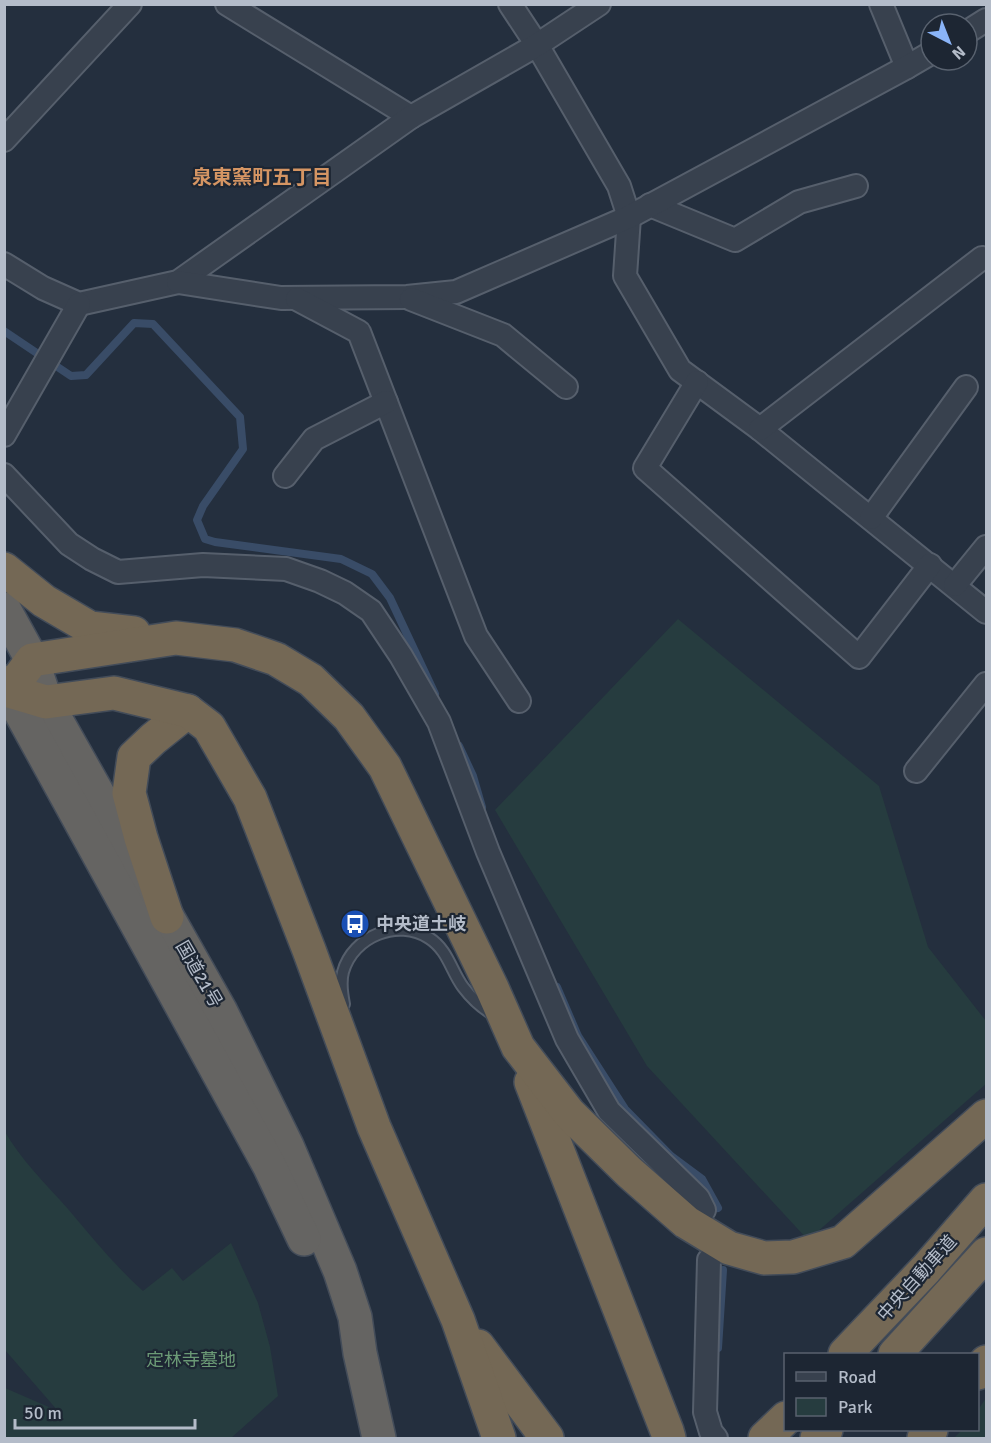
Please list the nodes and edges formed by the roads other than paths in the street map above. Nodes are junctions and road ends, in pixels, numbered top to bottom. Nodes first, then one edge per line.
1 (130, 4) edge
2 (227, 4) edge
3 (510, 4) edge
4 (599, 4) edge
5 (881, 4) edge
6 (537, 45) junction
7 (919, 60) edge
8 (907, 67) junction
9 (411, 117) junction
10 (4, 140) edge
11 (856, 186) dead end
12 (650, 205) junction
13 (629, 217) junction
14 (982, 258) dead end
15 (4, 264) edge
16 (178, 282) junction
17 (293, 297) junction
18 (407, 297) junction
19 (79, 304) junction
20 (697, 382) junction
21 (566, 387) dead end
22 (966, 387) dead end
23 (386, 402) junction
24 (760, 429) junction
25 (4, 435) edge
26 (4, 475) edge
27 (285, 476) dead end
28 (871, 518) junction
29 (987, 547) edge
30 (930, 565) junction
31 (4, 569) edge
32 (955, 585) junction
33 (4, 609) edge
34 (987, 612) edge
35 (176, 638) junction
36 (32, 660) junction
37 (987, 684) edge
38 (7, 687) edge
39 (519, 701) dead end
40 (46, 702) junction
41 (188, 711) junction
42 (916, 771) dead end
43 (167, 917) junction
44 (348, 1019) dead end
45 (513, 1035) junction
46 (354, 1040) dead end
47 (354, 1072) junction
48 (987, 1116) edge
49 (987, 1200) edge
50 (704, 1210) dead end
51 (987, 1254) edge
52 (709, 1260) dead end
53 (459, 1320) junction
54 (360, 1353) junction
55 (846, 1353) edge
56 (896, 1353) edge
57 (784, 1420) edge
58 (379, 1438) edge
59 (499, 1438) edge
60 (547, 1438) edge
61 (669, 1438) edge
62 (716, 1438) edge
63 (765, 1438) edge

1 - 10 street
2 - 9 street
3 - 6 street
4 - 6 street
5 - 8 street
6 - 9 street
6 - 13 street
7 - 8 street
8 - 12 street
9 - 16 street
11 - 12 street
12 - 13 street
13 - 18 street
13 - 20 street
14 - 24 street
15 - 19 street
16 - 17 street
16 - 19 street
17 - 18 street
17 - 23 street
18 - 21 street
19 - 25 street
20 - 24 street
20 - 30 street
22 - 28 street
23 - 27 street
23 - 39 street
24 - 28 street
26 - 50 street
28 - 30 street
29 - 32 street
30 - 32 street
31 - 35 highway
32 - 34 street
33 - 36 highway, 国道21号
35 - 36 highway
35 - 45 highway
36 - 38 highway
36 - 40 highway, 国道21号
37 - 42 street
38 - 40 highway
38 - 54 highway, 国道21号
40 - 41 highway
40 - 43 highway, 国道21号
41 - 43 highway
41 - 47 highway
43 - 54 highway, 国道21号
44 - 45 lane
45 - 48 highway
45 - 61 highway
46 - 47 lane
47 - 53 highway
49 - 55 highway, 中央自動車道
51 - 56 highway, 中央自動車道
52 - 62 street
53 - 59 highway
53 - 60 highway
54 - 58 highway, 国道21号
57 - 63 highway

